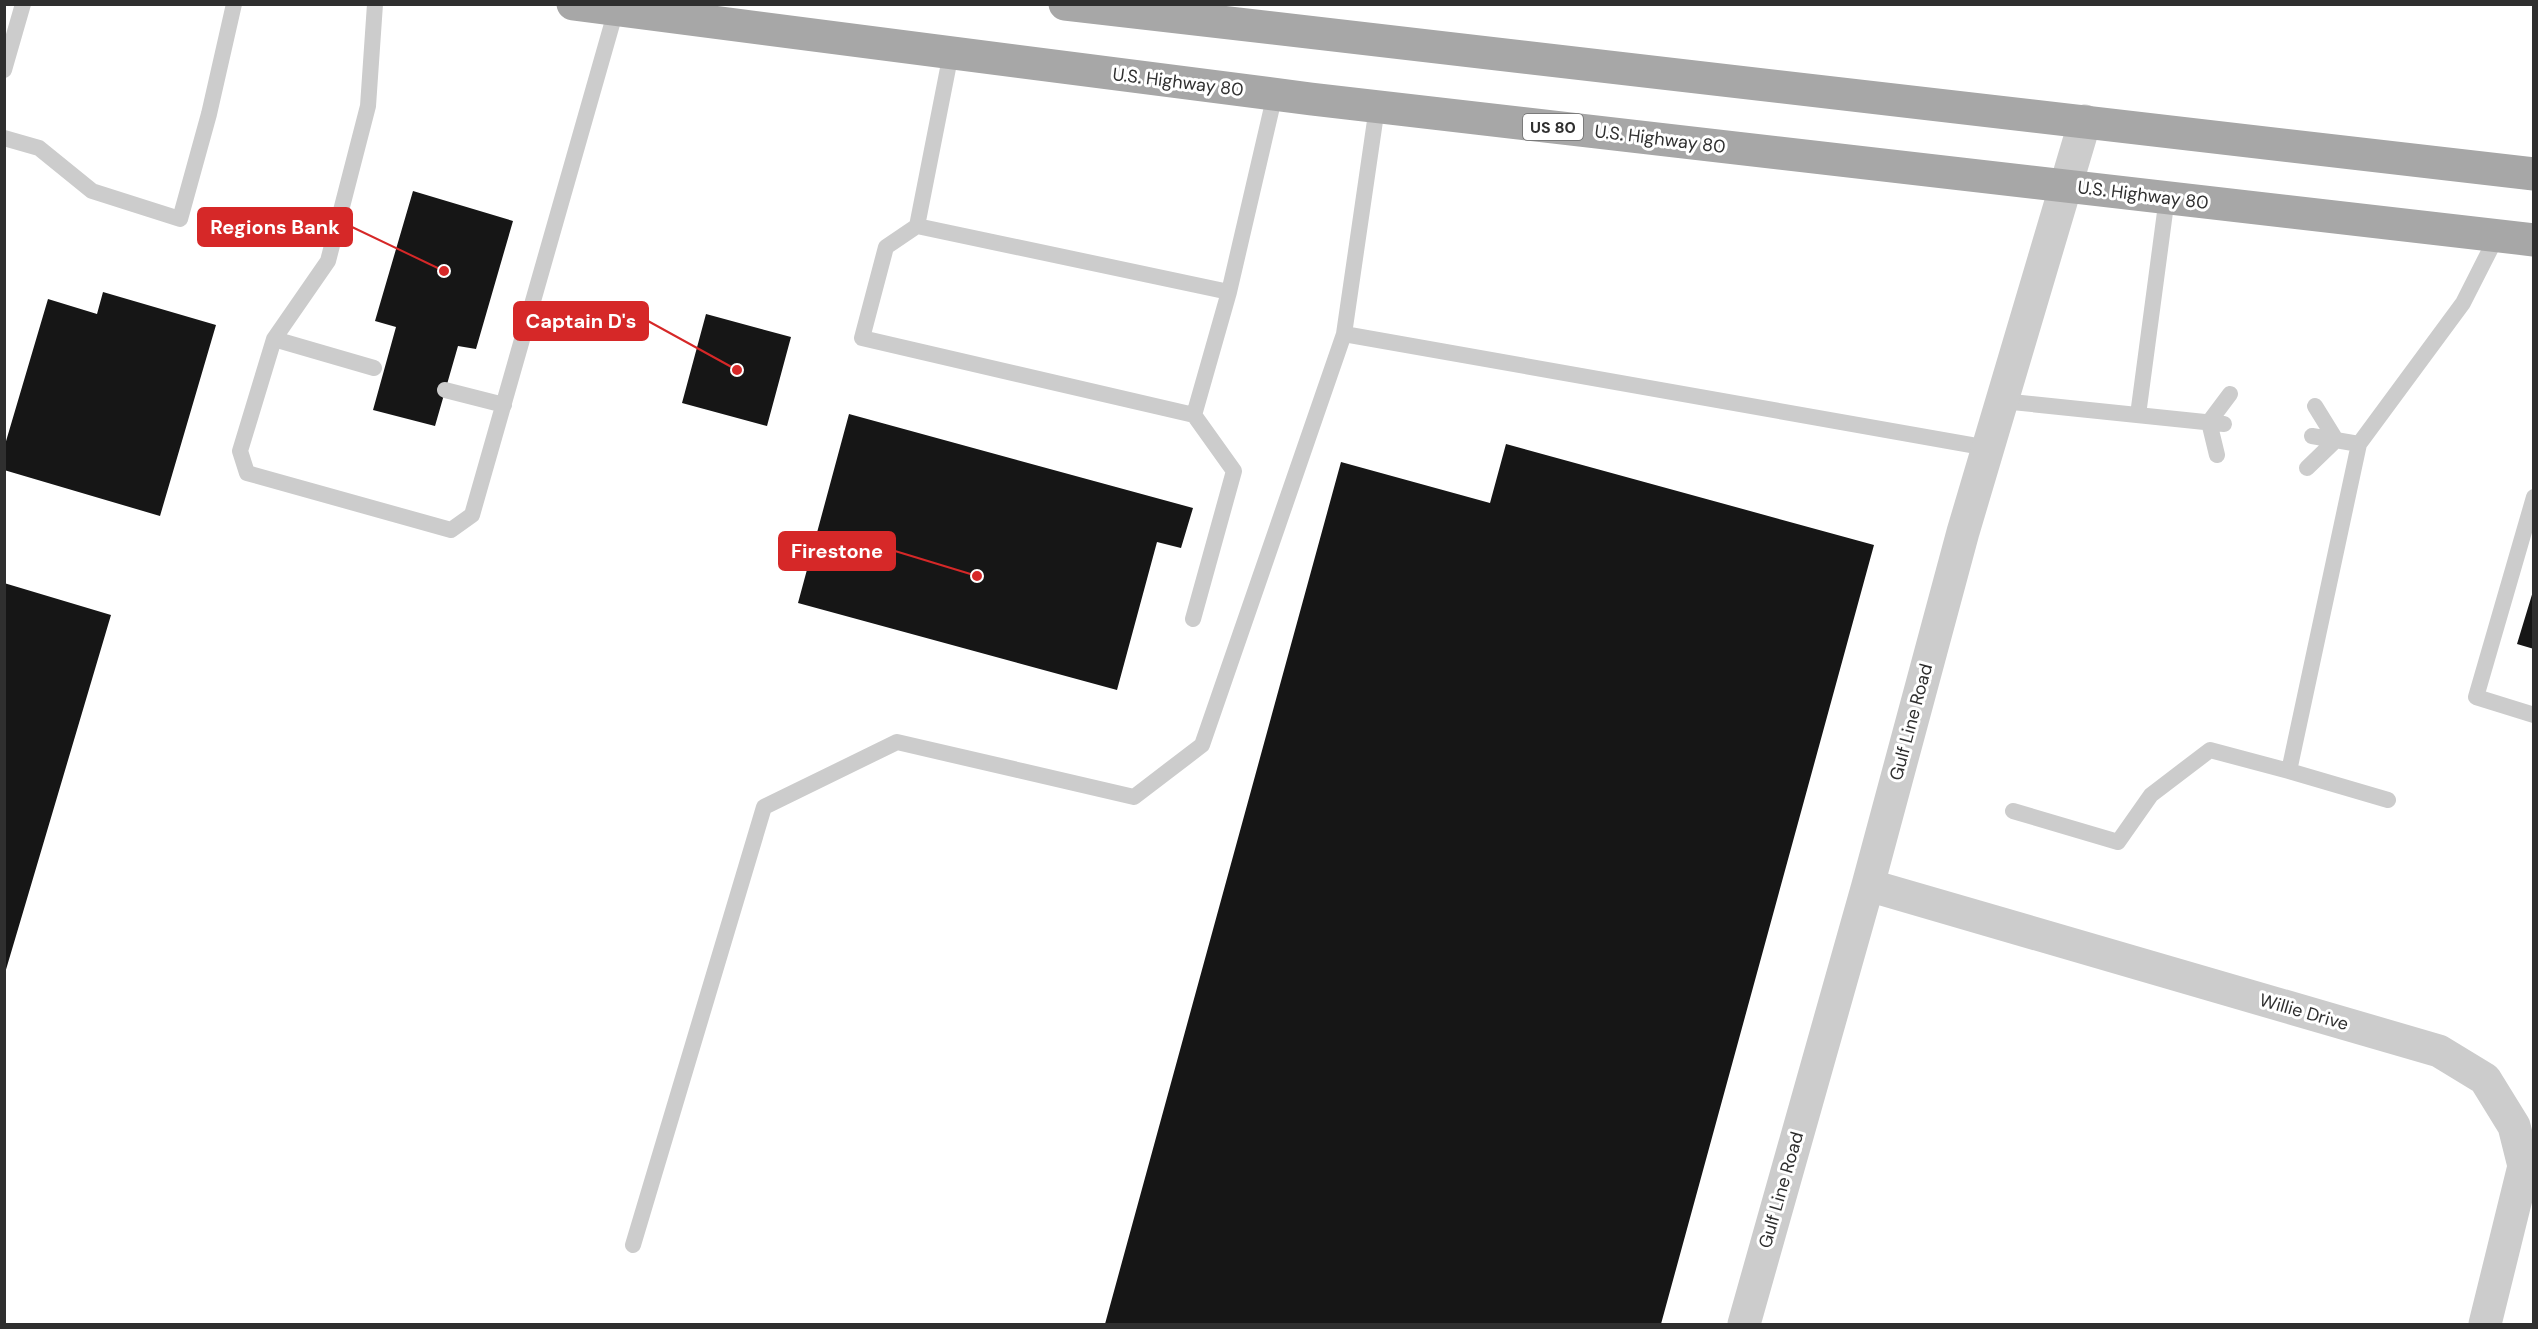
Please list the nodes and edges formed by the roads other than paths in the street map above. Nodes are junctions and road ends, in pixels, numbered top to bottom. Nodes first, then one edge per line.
1 (23, 4) edge
2 (234, 4) edge
3 (375, 4) edge
4 (573, 4) edge
5 (1065, 4) edge
6 (616, 10) junction
7 (951, 53) junction
8 (4, 70) edge
9 (1275, 94) junction
10 (1377, 106) junction
11 (2085, 122) junction
12 (4, 138) edge
13 (2534, 174) edge
14 (2067, 186) junction
15 (2167, 197) junction
16 (917, 225) junction
17 (2497, 236) junction
18 (2534, 240) edge
19 (1229, 292) junction
20 (1344, 334) junction
21 (274, 339) junction
22 (374, 368) dead end
23 (445, 390) dead end
24 (2230, 394) dead end
25 (2002, 401) junction
26 (504, 405) junction
27 (2315, 406) dead end
28 (1194, 415) junction
29 (2138, 415) junction
30 (2216, 423) junction
31 (2312, 436) dead end
32 (2336, 440) junction
33 (2359, 444) junction
34 (1988, 448) junction
35 (2217, 455) dead end
36 (2307, 468) dead end
37 (2534, 497) edge
38 (1193, 619) dead end
39 (2534, 715) edge
40 (2289, 771) junction
41 (2388, 800) dead end
42 (2013, 811) dead end
43 (1868, 885) junction
44 (633, 1245) dead end
45 (1744, 1324) edge
46 (2485, 1324) edge

1 - 8 lane
2 - 12 lane
3 - 21 lane
4 - 6 main road, U.S. Highway 80 / US 80
5 - 11 main road
6 - 7 main road, U.S. Highway 80 / US 80
6 - 26 lane
7 - 9 main road, U.S. Highway 80 / US 80
7 - 16 lane
9 - 10 main road, U.S. Highway 80 / US 80
9 - 19 lane
10 - 14 main road, U.S. Highway 80 / US 80
10 - 20 lane
11 - 13 main road
11 - 14 street, Gulf Line Road
14 - 15 main road, U.S. Highway 80 / US 80
14 - 25 street, Gulf Line Road
15 - 17 main road, U.S. Highway 80 / US 80
15 - 29 lane
16 - 19 lane
16 - 28 lane
17 - 18 main road, U.S. Highway 80 / US 80
17 - 33 lane
19 - 28 lane
20 - 34 lane
20 - 44 lane
21 - 22 lane
21 - 26 lane
23 - 26 lane
24 - 30 lane
25 - 29 lane
25 - 34 street, Gulf Line Road
27 - 32 lane
28 - 38 lane
29 - 30 lane
30 - 35 lane
31 - 32 lane
32 - 33 lane
32 - 36 lane
33 - 40 lane
34 - 43 street, Gulf Line Road
37 - 39 lane
40 - 41 lane
40 - 42 lane
43 - 45 street, Gulf Line Road
43 - 46 street, Willie Drive

